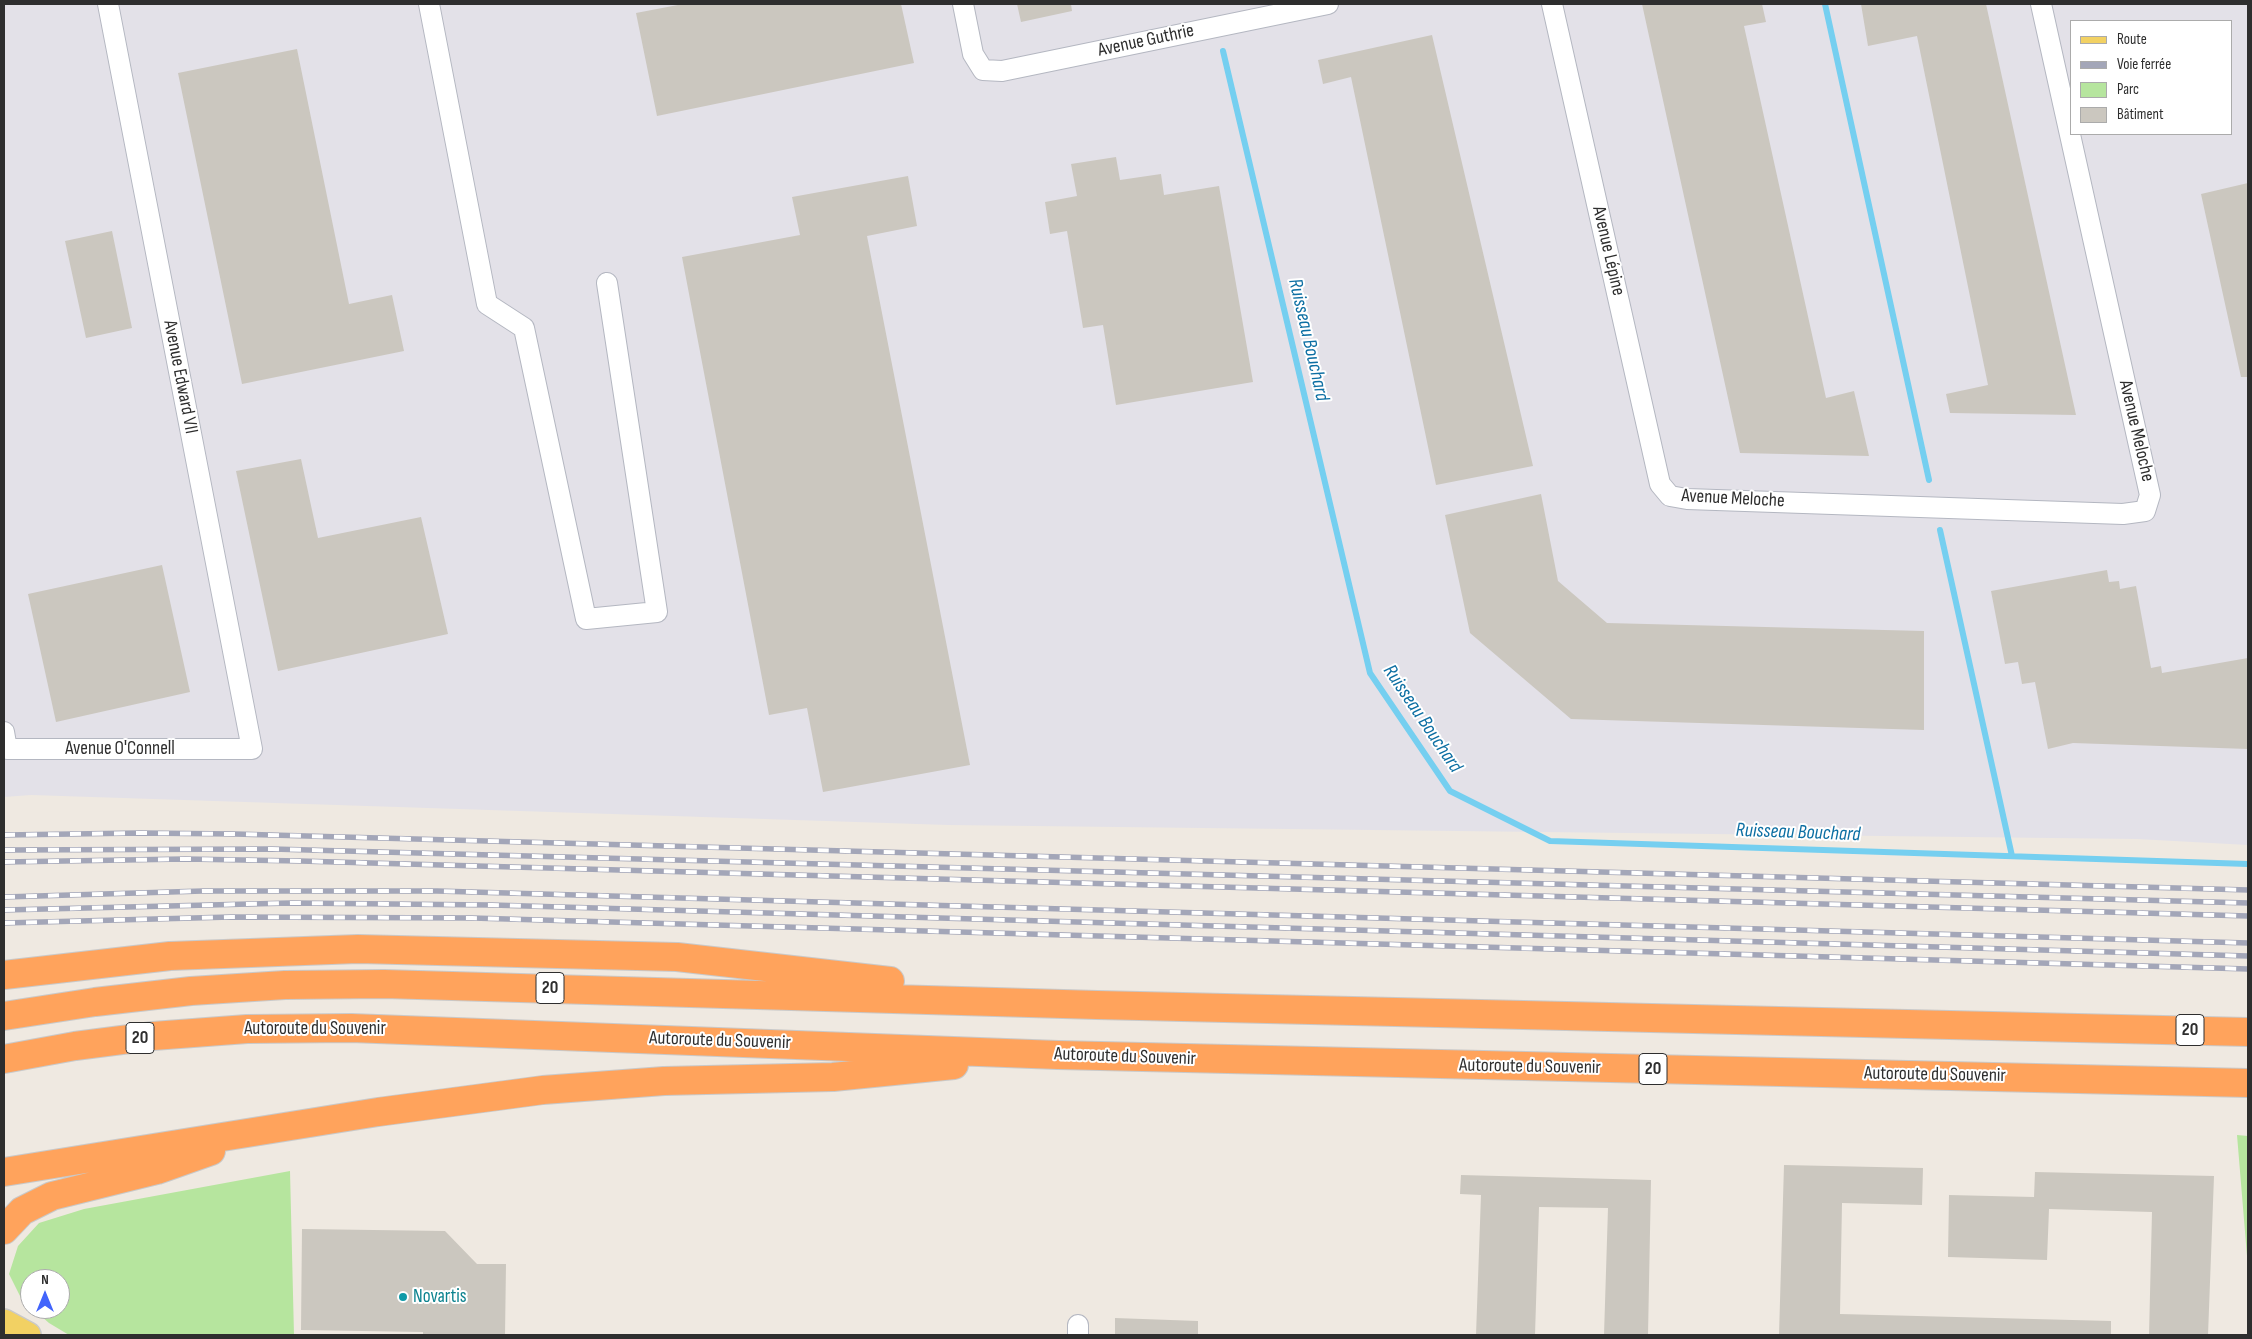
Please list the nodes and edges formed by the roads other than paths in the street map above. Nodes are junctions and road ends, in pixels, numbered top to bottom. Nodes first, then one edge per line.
1 (108, 4) edge
2 (429, 4) edge
3 (963, 4) edge
4 (1328, 4) edge
5 (1552, 4) edge
6 (2041, 4) edge
7 (2070, 135) edge
8 (2070, 135) edge
9 (607, 282) dead end
10 (1670, 496) joint
11 (4, 732) edge
12 (252, 750) joint
13 (4, 975) edge
14 (1097, 1005) junction
15 (4, 1016) edge
16 (2248, 1032) edge
17 (1058, 1055) junction
18 (4, 1059) edge
19 (2248, 1082) edge
20 (275, 1129) junction
21 (4, 1172) edge
22 (4, 1230) edge
23 (4, 1322) edge
24 (28, 1335) edge

1 - 12 street, Avenue Edward VII
2 - 9 street
3 - 4 street, Avenue Guthrie
5 - 10 street, Avenue Lépine
6 - 7 street, Avenue Meloche
8 - 10 street, Avenue Meloche
11 - 12 street, Avenue O'Connell
13 - 14 highway
14 - 15 highway, 20
14 - 16 highway, 20
17 - 18 highway, Autoroute du Souvenir / 20
17 - 19 highway, Autoroute du Souvenir / 20
17 - 20 highway
20 - 21 highway
20 - 22 highway
23 - 24 main road

